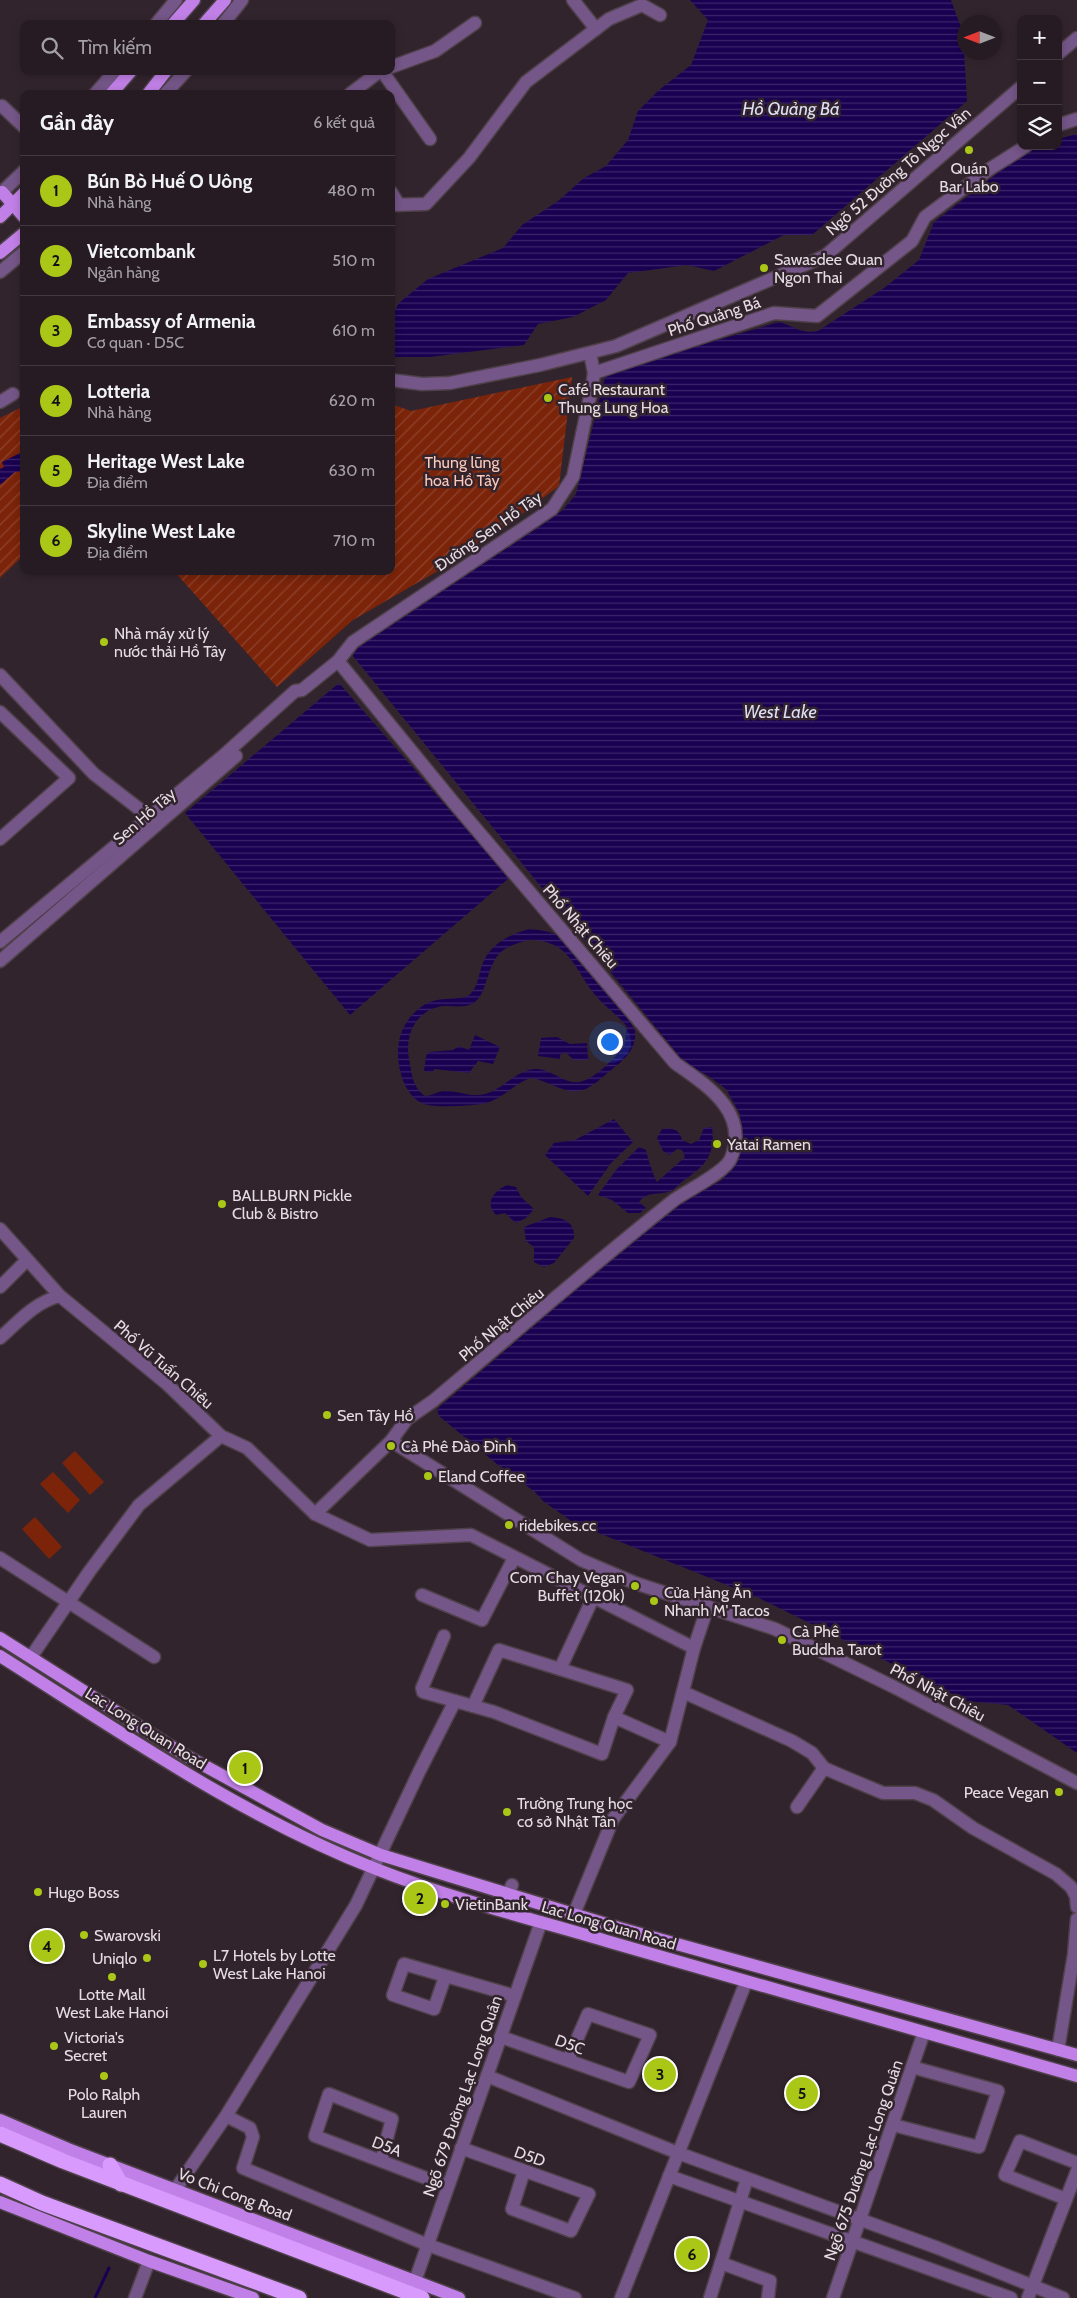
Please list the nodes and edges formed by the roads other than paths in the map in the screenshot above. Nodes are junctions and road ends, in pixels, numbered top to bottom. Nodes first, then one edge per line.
1 (176, 0) edge
2 (194, 0) edge
3 (225, 0) edge
4 (242, 0) edge
5 (562, 0) edge
6 (572, 0) edge
7 (660, 15) dead end
8 (159, 20) edge
9 (176, 20) edge
10 (208, 20) edge
11 (226, 20) edge
12 (474, 23) dead end
13 (596, 29) junction
14 (1077, 38) edge
15 (1062, 51) edge
16 (395, 65) edge
17 (112, 75) edge
18 (128, 75) edge
19 (163, 75) edge
20 (182, 75) edge
21 (376, 75) edge
22 (384, 75) edge
23 (98, 90) edge
24 (114, 90) edge
25 (151, 90) edge
26 (169, 90) edge
27 (355, 90) edge
28 (395, 90) edge
29 (395, 90) edge
30 (1017, 90) edge
31 (2, 106) dead end
32 (1077, 119) edge
33 (20, 124) edge
34 (1062, 125) edge
35 (430, 139) dead end
36 (1020, 150) edge
37 (20, 175) edge
38 (1, 193) edge
39 (20, 197) edge
40 (14, 204) junction
41 (395, 205) edge
42 (20, 212) edge
43 (0, 217) edge
44 (20, 236) edge
45 (0, 254) edge
46 (20, 255) edge
47 (0, 272) edge
48 (590, 353) junction
49 (594, 373) junction
50 (395, 381) edge
51 (13, 394) dead end
52 (0, 402) edge
53 (338, 661) junction
54 (0, 675) edge
55 (0, 712) edge
56 (155, 821) junction
57 (0, 839) edge
58 (0, 942) edge
59 (0, 961) edge
60 (0, 1229) edge
61 (26, 1261) junction
62 (0, 1287) edge
63 (60, 1296) junction
64 (0, 1338) edge
65 (221, 1436) junction
66 (391, 1441) junction
67 (315, 1514) junction
68 (0, 1558) edge
69 (514, 1558) junction
70 (422, 1595) dead end
71 (593, 1598) junction
72 (69, 1601) junction
73 (708, 1606) junction
74 (444, 1636) dead end
75 (0, 1638) edge
76 (694, 1648) junction
77 (0, 1656) edge
78 (31, 1657) junction
79 (154, 1657) dead end
80 (560, 1669) junction
81 (683, 1692) junction
82 (455, 1701) junction
83 (473, 1706) junction
84 (614, 1717) junction
85 (670, 1742) junction
86 (824, 1768) junction
87 (1077, 1783) edge
88 (797, 1807) dead end
89 (381, 1855) junction
90 (374, 1869) junction
91 (1077, 1906) edge
92 (574, 1914) junction
93 (1077, 1919) edge
94 (541, 1922) junction
95 (445, 1977) dead end
96 (746, 1982) junction
97 (515, 1996) junction
98 (924, 2032) junction
99 (501, 2036) junction
100 (1058, 2050) junction
101 (1077, 2055) edge
102 (568, 2060) junction
103 (912, 2066) junction
104 (487, 2076) junction
105 (1077, 2076) edge
106 (226, 2116) junction
107 (0, 2120) edge
108 (892, 2126) junction
109 (0, 2134) edge
110 (461, 2148) junction
111 (678, 2153) junction
112 (382, 2161) junction
113 (1077, 2163) edge
114 (110, 2165) junction
115 (524, 2170) junction
116 (1077, 2171) edge
117 (669, 2176) junction
118 (747, 2179) junction
119 (0, 2184) edge
120 (121, 2184) junction
121 (447, 2186) junction
122 (175, 2190) junction
123 (1066, 2199) junction
124 (0, 2202) edge
125 (740, 2202) junction
126 (860, 2221) junction
127 (853, 2241) junction
128 (428, 2246) junction
129 (149, 2261) junction
130 (721, 2263) junction
131 (415, 2281) junction
132 (1030, 2292) edge
133 (135, 2298) edge
134 (253, 2298) edge
135 (299, 2298) edge
136 (422, 2298) edge
137 (459, 2298) edge
138 (575, 2298) edge
139 (621, 2298) edge
140 (710, 2298) edge
141 (768, 2298) edge
142 (833, 2298) edge
143 (1011, 2298) edge
144 (1063, 2298) edge

1 - 8 street
2 - 9 main road
3 - 10 main road
4 - 11 street
5 - 6 street
6 - 13 street
7 - 13 street
12 - 16 street
13 - 41 street
14 - 15 street
17 - 23 street
18 - 24 main road
19 - 25 main road
20 - 26 street
21 - 27 street
22 - 28 street
29 - 35 street
30 - 48 street, Ngõ 52 Đường Tô Ngọc Vân
31 - 33 street
32 - 34 street
36 - 49 street, Phố Quảng Bá
37 - 38 street
38 - 40 main road
39 - 40 main road
40 - 42 main road
40 - 43 main road
44 - 45 main road
46 - 47 street
48 - 49 street, Đường Sen Hồ Tây
48 - 50 street, Ngõ 52 Đường Tô Ngọc Vân
49 - 53 street, Đường Sen Hồ Tây
51 - 52 street
53 - 56 street, Sen Hồ Tây
53 - 66 street, Phố Nhật Chiêu
54 - 56 street
55 - 57 street
56 - 58 street, Sen Hồ Tây
56 - 59 street, Sen Hồ Tây
60 - 61 street, Phố Vũ Tuấn Chiêu
61 - 62 street
61 - 63 street, Phố Vũ Tuấn Chiêu
63 - 64 street
63 - 65 street, Phố Vũ Tuấn Chiêu
65 - 67 street, Phố Vũ Tuấn Chiêu
65 - 72 street
66 - 67 street
66 - 73 street, Phố Nhật Chiêu
67 - 69 street, Phố Vũ Tuấn Chiêu
68 - 72 street
69 - 70 street
69 - 71 street, Phố Vũ Tuấn Chiêu
71 - 76 street, Phố Vũ Tuấn Chiêu
71 - 80 street
72 - 78 street
72 - 79 street
73 - 76 street
73 - 87 street, Phố Nhật Chiêu
74 - 82 street
75 - 78 main road, Lac Long Quan Road
76 - 81 street
77 - 90 main road, Lac Long Quan Road
78 - 89 main road, Lac Long Quan Road
80 - 83 street
80 - 84 street
81 - 85 street
81 - 86 street
82 - 83 street
82 - 89 street
83 - 84 street
84 - 85 street
85 - 92 street
86 - 88 street
86 - 91 street
89 - 90 street
89 - 92 main road, Lac Long Quan Road
90 - 94 main road, Lac Long Quan Road
90 - 106 street
92 - 100 main road, Lac Long Quan Road
93 - 100 street
94 - 96 main road, Lac Long Quan Road
94 - 97 street, Ngõ 679 Đường Lạc Long Quân
95 - 97 street
96 - 98 main road, Lac Long Quan Road
96 - 111 street
97 - 99 street, Ngõ 679 Đường Lạc Long Quân
98 - 103 street, Ngõ 675 Đường Lạc Long Quân
98 - 105 main road, Lac Long Quan Road
99 - 102 street, D5C
99 - 104 street, Ngõ 679 Đường Lạc Long Quân
100 - 101 main road, Lac Long Quan Road
102 - 102 street, D5C
103 - 108 street, Ngõ 675 Đường Lạc Long Quân
103 - 108 street
104 - 110 street, Ngõ 679 Đường Lạc Long Quân
104 - 111 street
106 - 122 street
106 - 128 street
107 - 114 main road, Vo Chi Cong Road
108 - 126 street, Ngõ 675 Đường Lạc Long Quân
109 - 120 highway, Vo Chi Cong Road
110 - 115 street, D5D
110 - 121 street, Ngõ 679 Đường Lạc Long Quân
111 - 117 street
111 - 118 street
112 - 112 street, D5A
112 - 121 street, D5A
113 - 123 street
114 - 120 highway
114 - 122 main road, Vo Chi Cong Road
115 - 115 street, D5D
116 - 123 street
117 - 125 street
117 - 139 street
118 - 125 street
118 - 126 street
119 - 135 highway
120 - 136 highway, Vo Chi Cong Road
121 - 128 street, Ngõ 679 Đường Lạc Long Quân
122 - 131 main road, Vo Chi Cong Road
123 - 132 street
124 - 129 main road
125 - 127 street
125 - 130 street
126 - 127 street, Ngõ 675 Đường Lạc Long Quân
126 - 132 street
127 - 142 street, Ngõ 675 Đường Lạc Long Quân
127 - 143 street
128 - 131 street, Ngõ 679 Đường Lạc Long Quân
128 - 138 street
129 - 133 street
129 - 134 main road
130 - 140 street
130 - 141 street
131 - 137 main road, Vo Chi Cong Road
132 - 144 street

